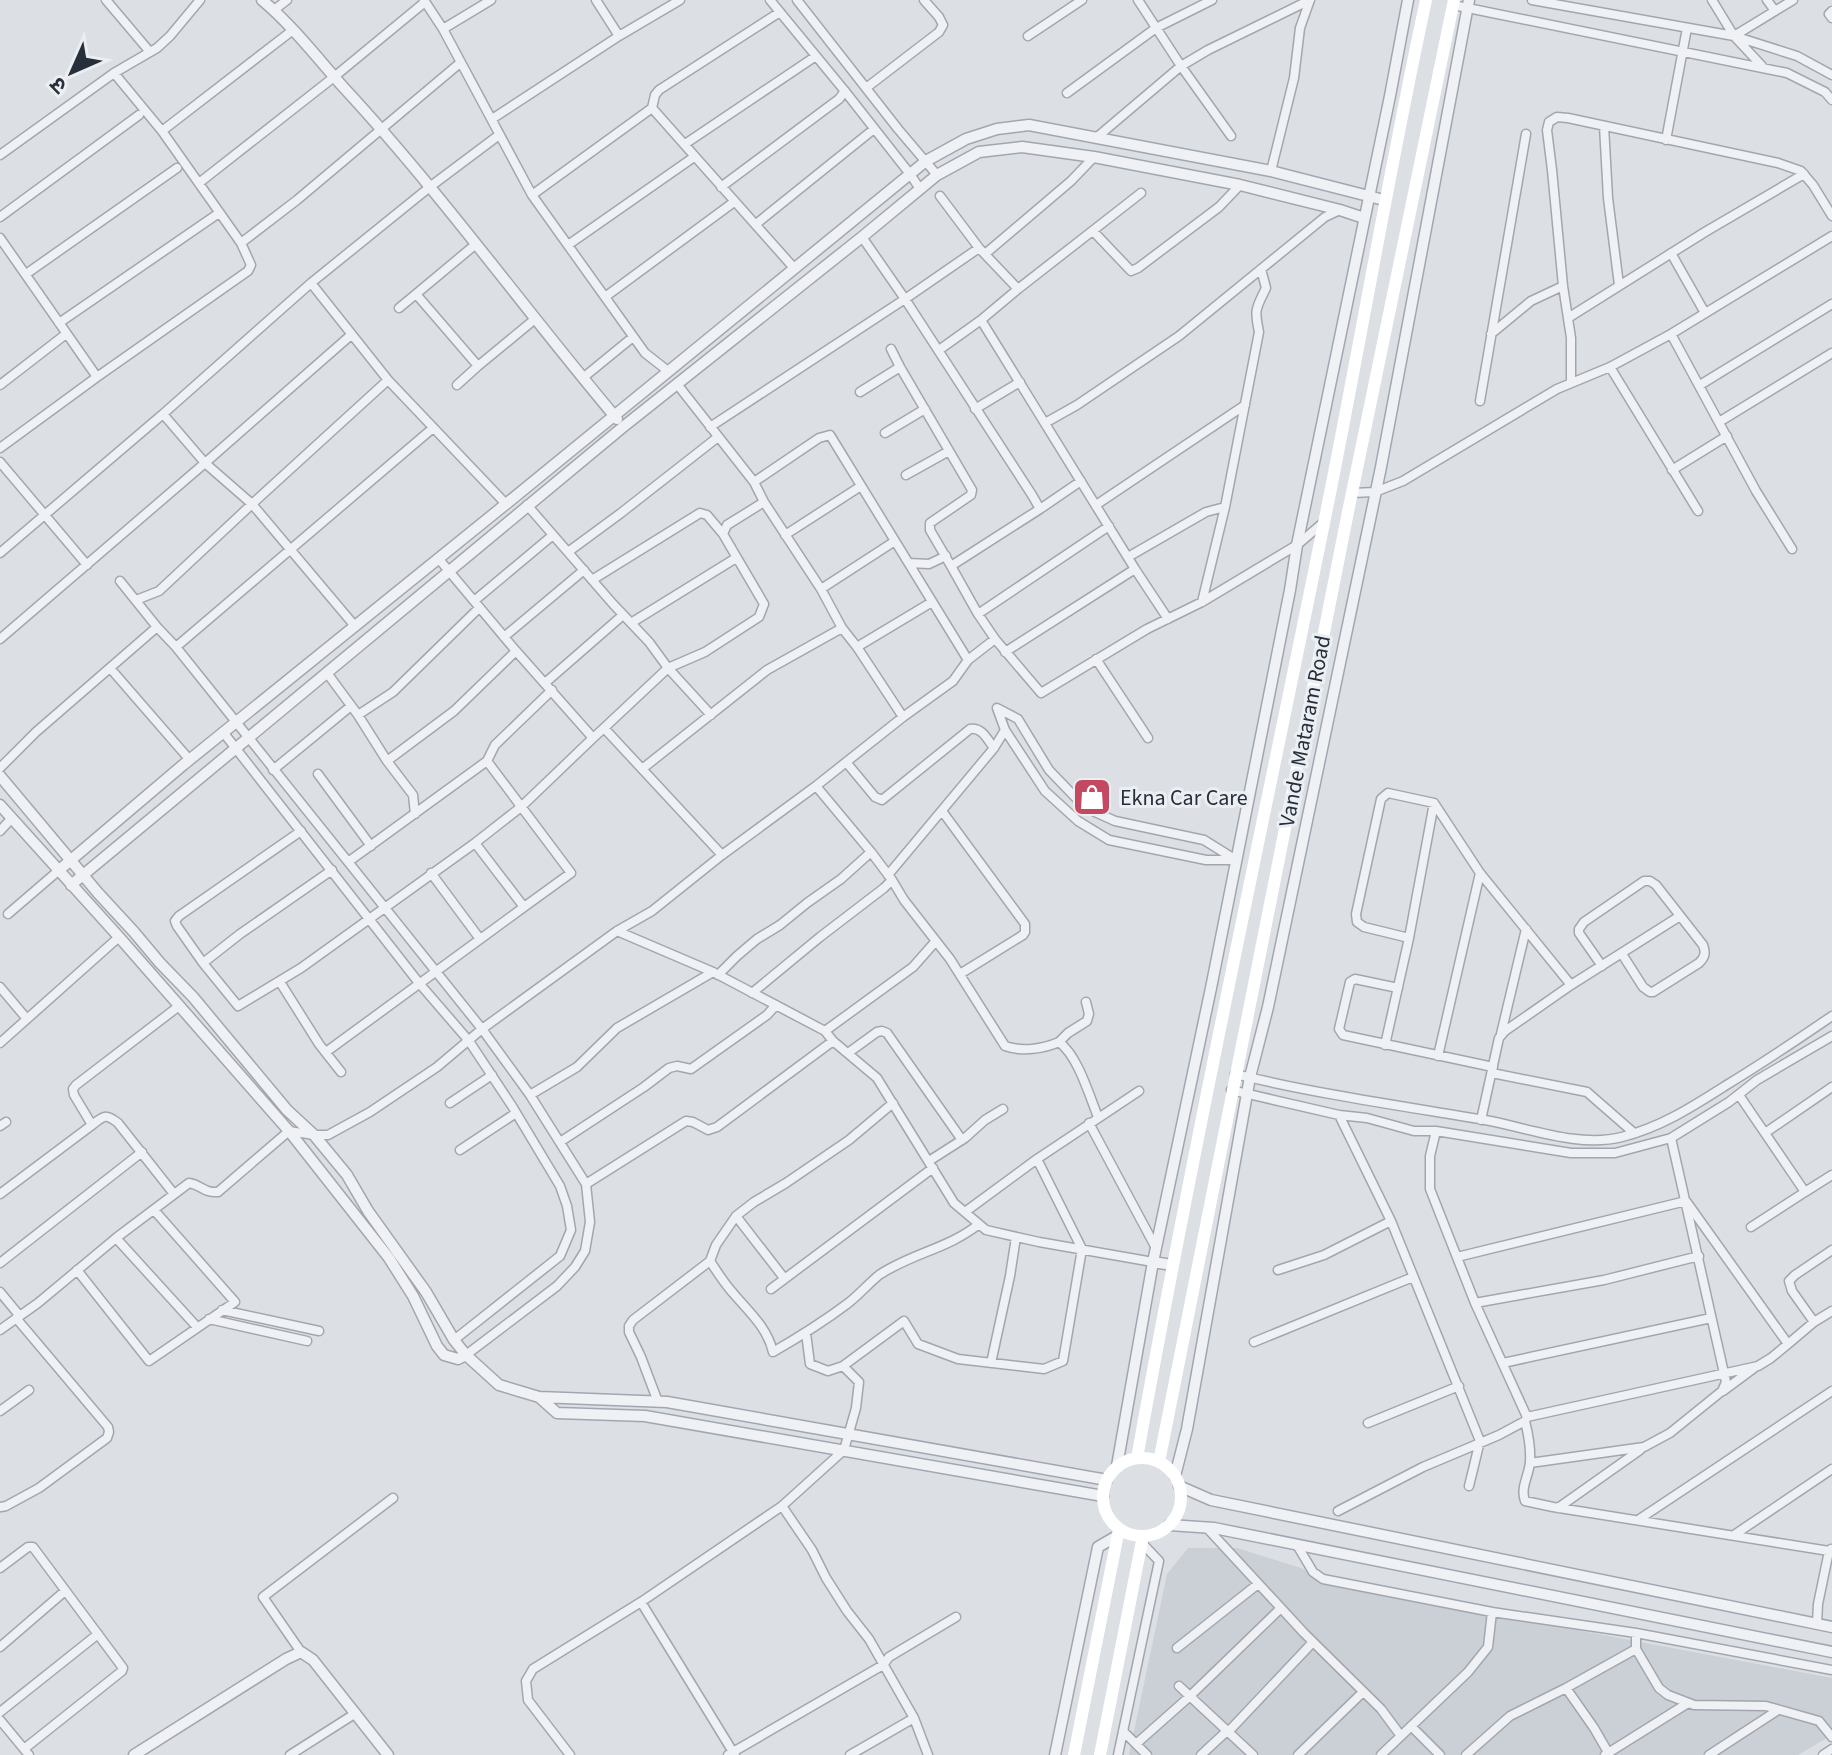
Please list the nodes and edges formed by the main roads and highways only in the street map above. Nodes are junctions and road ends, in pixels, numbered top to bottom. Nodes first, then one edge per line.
1 (1426, 0) edge
2 (1453, 3) edge
3 (1137, 1458) junction
4 (1159, 1462) junction
5 (1118, 1532) junction
6 (1143, 1539) junction
7 (1074, 1755) edge
8 (1100, 1755) edge

1 - 3 main road, Vande Mataram Road
2 - 4 main road, Vande Mataram Road
3 - 4 main road
3 - 5 main road
4 - 6 main road
5 - 6 main road
5 - 7 main road
6 - 8 main road

